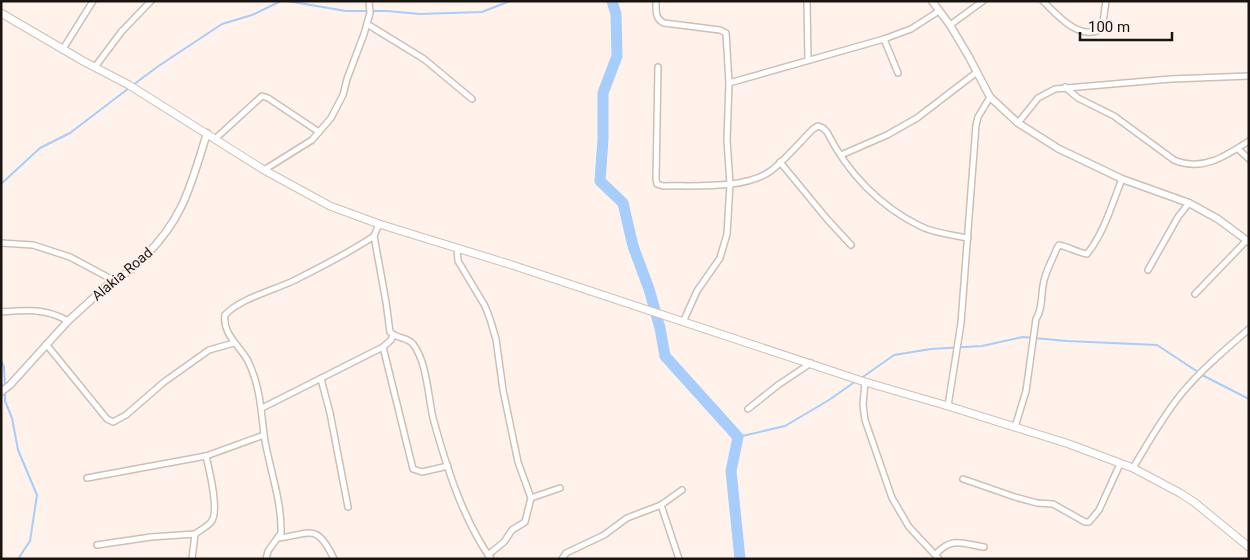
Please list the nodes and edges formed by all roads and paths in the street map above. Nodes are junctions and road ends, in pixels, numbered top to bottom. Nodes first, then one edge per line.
1 (93, 1) edge
2 (151, 1) edge
3 (369, 1) edge
4 (656, 1) edge
5 (806, 1) edge
6 (932, 1) edge
7 (983, 1) edge
8 (1043, 1) edge
9 (1106, 1) edge
10 (939, 11) junction
11 (1, 13) edge
12 (368, 18) junction
13 (950, 25) junction
14 (884, 39) junction
15 (63, 49) junction
16 (808, 60) junction
17 (95, 67) junction
18 (658, 67) dead end
19 (977, 72) junction
20 (898, 73) dead end
21 (1249, 76) edge
22 (729, 83) junction
23 (1065, 88) junction
24 (990, 96) junction
25 (472, 99) dead end
26 (1018, 123) junction
27 (319, 132) junction
28 (207, 134) junction
29 (215, 139) junction
30 (1249, 141) edge
31 (1238, 149) junction
32 (842, 155) junction
33 (1249, 159) edge
34 (780, 162) junction
35 (264, 170) junction
36 (1122, 179) junction
37 (730, 184) junction
38 (1190, 204) junction
39 (379, 224) junction
40 (374, 236) junction
41 (968, 238) junction
42 (1248, 241) edge
43 (1, 243) edge
44 (851, 245) dead end
45 (457, 248) junction
46 (1148, 270) dead end
47 (114, 280) junction
48 (1195, 294) dead end
49 (1, 312) edge
50 (68, 321) junction
51 (683, 322) junction
52 (1249, 328) edge
53 (393, 335) junction
54 (234, 343) junction
55 (46, 344) junction
56 (382, 347) junction
57 (811, 363) junction
58 (321, 379) junction
59 (863, 381) junction
60 (1, 392) edge
61 (948, 406) junction
62 (262, 408) junction
63 (748, 409) dead end
64 (1015, 427) junction
65 (264, 435) junction
66 (206, 456) junction
67 (1120, 464) junction
68 (448, 466) junction
69 (1133, 468) junction
70 (87, 478) dead end
71 (963, 479) dead end
72 (560, 488) dead end
73 (682, 490) dead end
74 (530, 498) junction
75 (661, 505) junction
76 (348, 507) dead end
77 (195, 534) junction
78 (278, 538) junction
79 (97, 545) dead end
80 (984, 547) dead end
81 (1249, 547) edge
82 (489, 557) edge
83 (938, 557) edge
84 (192, 559) edge
85 (266, 559) edge
86 (334, 559) edge
87 (562, 559) edge
88 (680, 559) edge

1 - 15 street
2 - 17 street
3 - 12 street
4 - 22 street
5 - 16 street
6 - 10 street
7 - 13 street
8 - 9 street
10 - 13 street
10 - 14 street
11 - 15 main road
12 - 25 street
12 - 27 street
13 - 19 street
14 - 16 street
14 - 20 street
15 - 17 main road
16 - 22 street
17 - 28 main road
18 - 37 street
19 - 24 street
19 - 32 street
21 - 23 street
22 - 37 street
23 - 26 street
23 - 31 street
24 - 26 street
24 - 41 street
26 - 36 street
27 - 29 street
27 - 35 street
28 - 29 main road
28 - 47 street, Alakia Road
29 - 35 main road
30 - 31 street
31 - 33 street
32 - 34 street
32 - 41 street
34 - 37 street
34 - 44 street
35 - 39 main road
36 - 38 street
36 - 64 street
37 - 51 street
38 - 42 street
38 - 46 street
39 - 40 street
39 - 45 main road
40 - 53 street
40 - 54 street
41 - 61 street
42 - 48 street
43 - 47 street
45 - 51 main road
45 - 74 street
47 - 50 street, Alakia Road
49 - 50 street
50 - 55 street, Alakia Road
51 - 57 main road
52 - 69 street
53 - 56 street
53 - 68 street
54 - 55 street
54 - 62 street
55 - 60 street, Alakia Road
56 - 58 street
56 - 68 street
57 - 59 main road
57 - 63 street
58 - 62 street
58 - 76 street
59 - 61 main road
59 - 83 street
61 - 64 main road
62 - 65 street
64 - 67 main road
65 - 66 street
65 - 78 street
66 - 70 street
66 - 77 street
67 - 69 main road
67 - 71 street
68 - 82 street
69 - 81 main road
72 - 74 street
73 - 75 street
74 - 82 street
75 - 87 street
75 - 88 street
77 - 79 street
77 - 84 street
78 - 85 street
78 - 86 street
80 - 83 street

